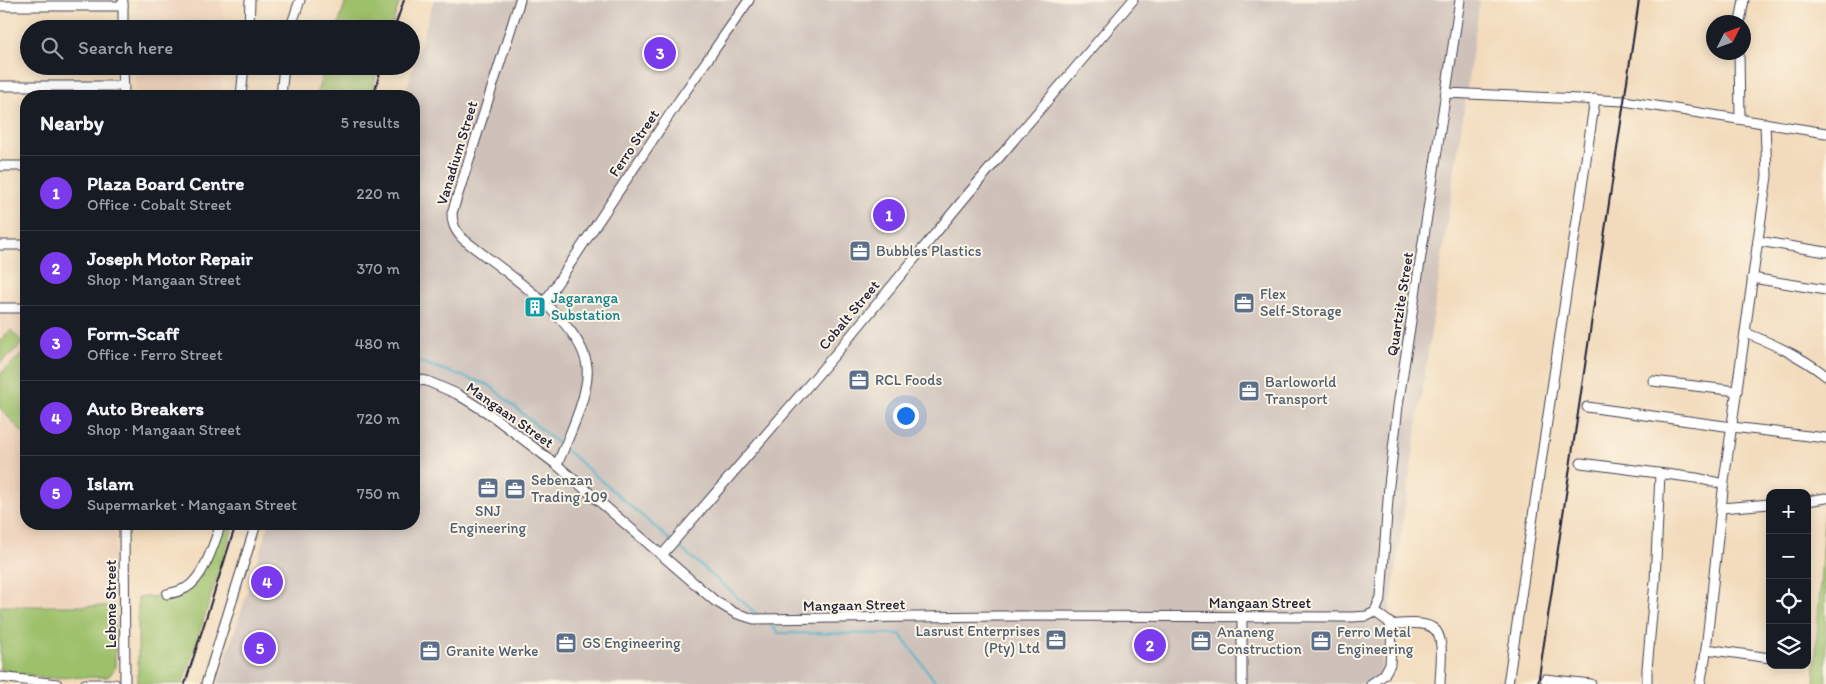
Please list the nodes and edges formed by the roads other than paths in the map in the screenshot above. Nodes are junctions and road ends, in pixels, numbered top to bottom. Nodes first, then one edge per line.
1 (250, 0) edge
2 (300, 0) edge
3 (520, 0) edge
4 (749, 0) edge
5 (1133, 0) edge
6 (1460, 0) edge
7 (1744, 0) edge
8 (123, 3) edge
9 (0, 6) edge
10 (1741, 15) edge
11 (123, 20) edge
12 (249, 20) edge
13 (293, 20) edge
14 (1739, 60) edge
15 (124, 75) edge
16 (243, 75) edge
17 (283, 75) edge
18 (0, 86) edge
19 (124, 86) junction
20 (124, 90) edge
21 (242, 90) edge
22 (282, 90) edge
23 (1446, 93) junction
24 (1595, 99) junction
25 (1740, 119) junction
26 (1765, 123) junction
27 (1826, 133) edge
28 (0, 166) edge
29 (20, 166) edge
30 (1758, 241) junction
31 (0, 245) edge
32 (20, 245) edge
33 (1826, 252) edge
34 (1752, 278) junction
35 (1826, 290) edge
36 (544, 303) junction
37 (0, 308) edge
38 (20, 308) edge
39 (1746, 333) junction
40 (1826, 376) edge
41 (420, 379) edge
42 (1653, 381) dead end
43 (1737, 391) junction
44 (1586, 407) dead end
45 (1732, 427) junction
46 (1826, 438) edge
47 (1581, 462) dead end
48 (557, 465) junction
49 (1660, 474) junction
50 (1724, 484) junction
51 (1826, 498) edge
52 (1811, 500) edge
53 (1766, 504) edge
54 (1721, 508) junction
55 (124, 530) edge
56 (219, 530) edge
57 (254, 530) edge
58 (662, 555) junction
59 (167, 594) dead end
60 (1375, 612) junction
61 (1242, 617) junction
62 (1390, 625) junction
63 (1706, 649) junction
64 (1766, 657) edge
65 (0, 677) edge
66 (1545, 679) dead end
67 (209, 681) edge
68 (57, 684) edge
69 (85, 684) edge
70 (100, 684) edge
71 (114, 684) edge
72 (125, 684) edge
73 (1242, 684) edge
74 (1371, 684) edge
75 (1440, 684) edge
76 (1508, 684) edge
77 (1591, 684) edge
78 (1647, 684) edge
79 (1700, 684) edge

1 - 12 street
2 - 13 street
3 - 36 street, Vanadium Street
4 - 36 street, Ferro Street
5 - 58 street, Cobalt Street
6 - 23 street, Quartzite Street
7 - 10 street
8 - 9 street
8 - 11 street
14 - 25 street
15 - 19 street
16 - 21 street
17 - 22 street
18 - 19 street
19 - 20 street
23 - 24 street
23 - 60 street, Quartzite Street
24 - 25 street
24 - 76 street
25 - 26 street
26 - 27 street
26 - 30 street
28 - 29 street
30 - 33 street
30 - 34 street
31 - 32 street
34 - 35 street
34 - 39 street
36 - 48 street, Vanadium Street
37 - 38 street
39 - 40 street
39 - 43 street
41 - 48 street, Mangaan Street
42 - 43 street
43 - 45 street
44 - 45 street
45 - 46 street
45 - 50 street
47 - 49 street
48 - 58 street, Mangaan Street
49 - 50 street
49 - 78 street
50 - 54 street
51 - 52 street
53 - 54 street
54 - 63 street
55 - 72 street, Lebone Street
56 - 59 street
57 - 67 street
58 - 61 street, Mangaan Street
60 - 61 street, Mangaan Street
60 - 62 street
61 - 73 street
62 - 74 street
62 - 75 street
63 - 64 street
63 - 79 street
65 - 68 street
66 - 77 street
69 - 70 street
70 - 71 street

